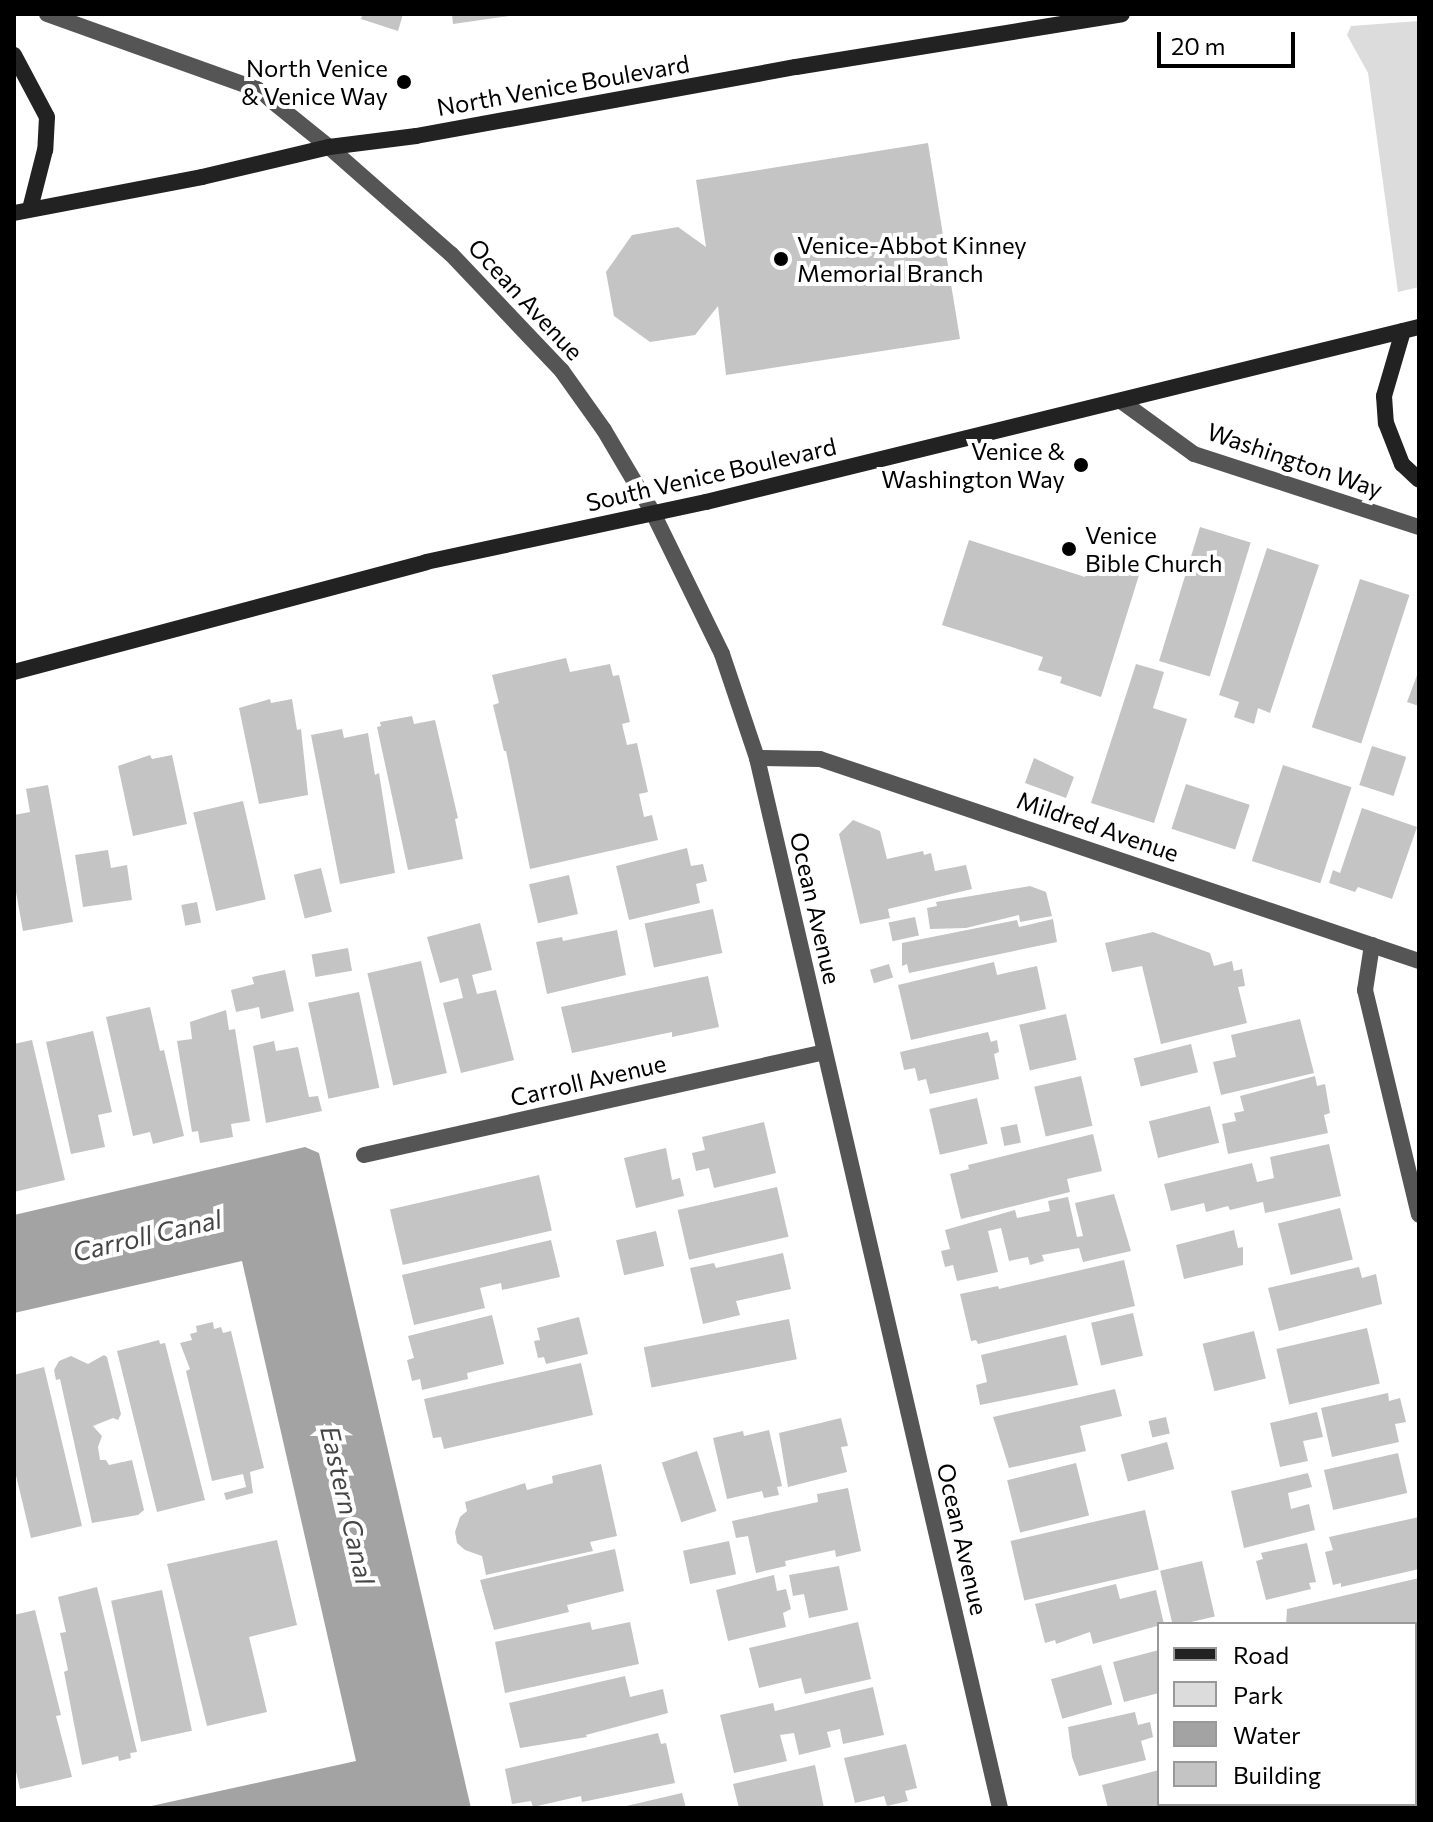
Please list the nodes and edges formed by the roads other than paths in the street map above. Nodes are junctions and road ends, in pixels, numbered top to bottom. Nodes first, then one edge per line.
1 (47, 14) edge
2 (1122, 14) edge
3 (14, 55) edge
4 (329, 147) junction
5 (22, 211) edge
6 (1411, 329) edge
7 (1121, 401) junction
8 (1419, 480) edge
9 (653, 513) junction
10 (1419, 527) edge
11 (14, 672) edge
12 (757, 758) junction
13 (1372, 945) junction
14 (1419, 961) edge
15 (823, 1052) junction
16 (364, 1155) dead end
17 (1419, 1215) edge
18 (1000, 1808) edge

1 - 4 street, Ocean Avenue
2 - 4 main road, North Venice Boulevard
3 - 5 main road
4 - 5 main road, North Venice Boulevard
4 - 9 street, Ocean Avenue
6 - 7 main road, South Venice Boulevard
6 - 8 main road
7 - 9 main road, South Venice Boulevard
7 - 10 street, Washington Way
9 - 11 main road, South Venice Boulevard
9 - 12 street, Ocean Avenue
12 - 13 street, Mildred Avenue
12 - 15 street, Ocean Avenue
13 - 14 street, Mildred Avenue
13 - 17 street
15 - 16 street, Carroll Avenue
15 - 18 street, Ocean Avenue

